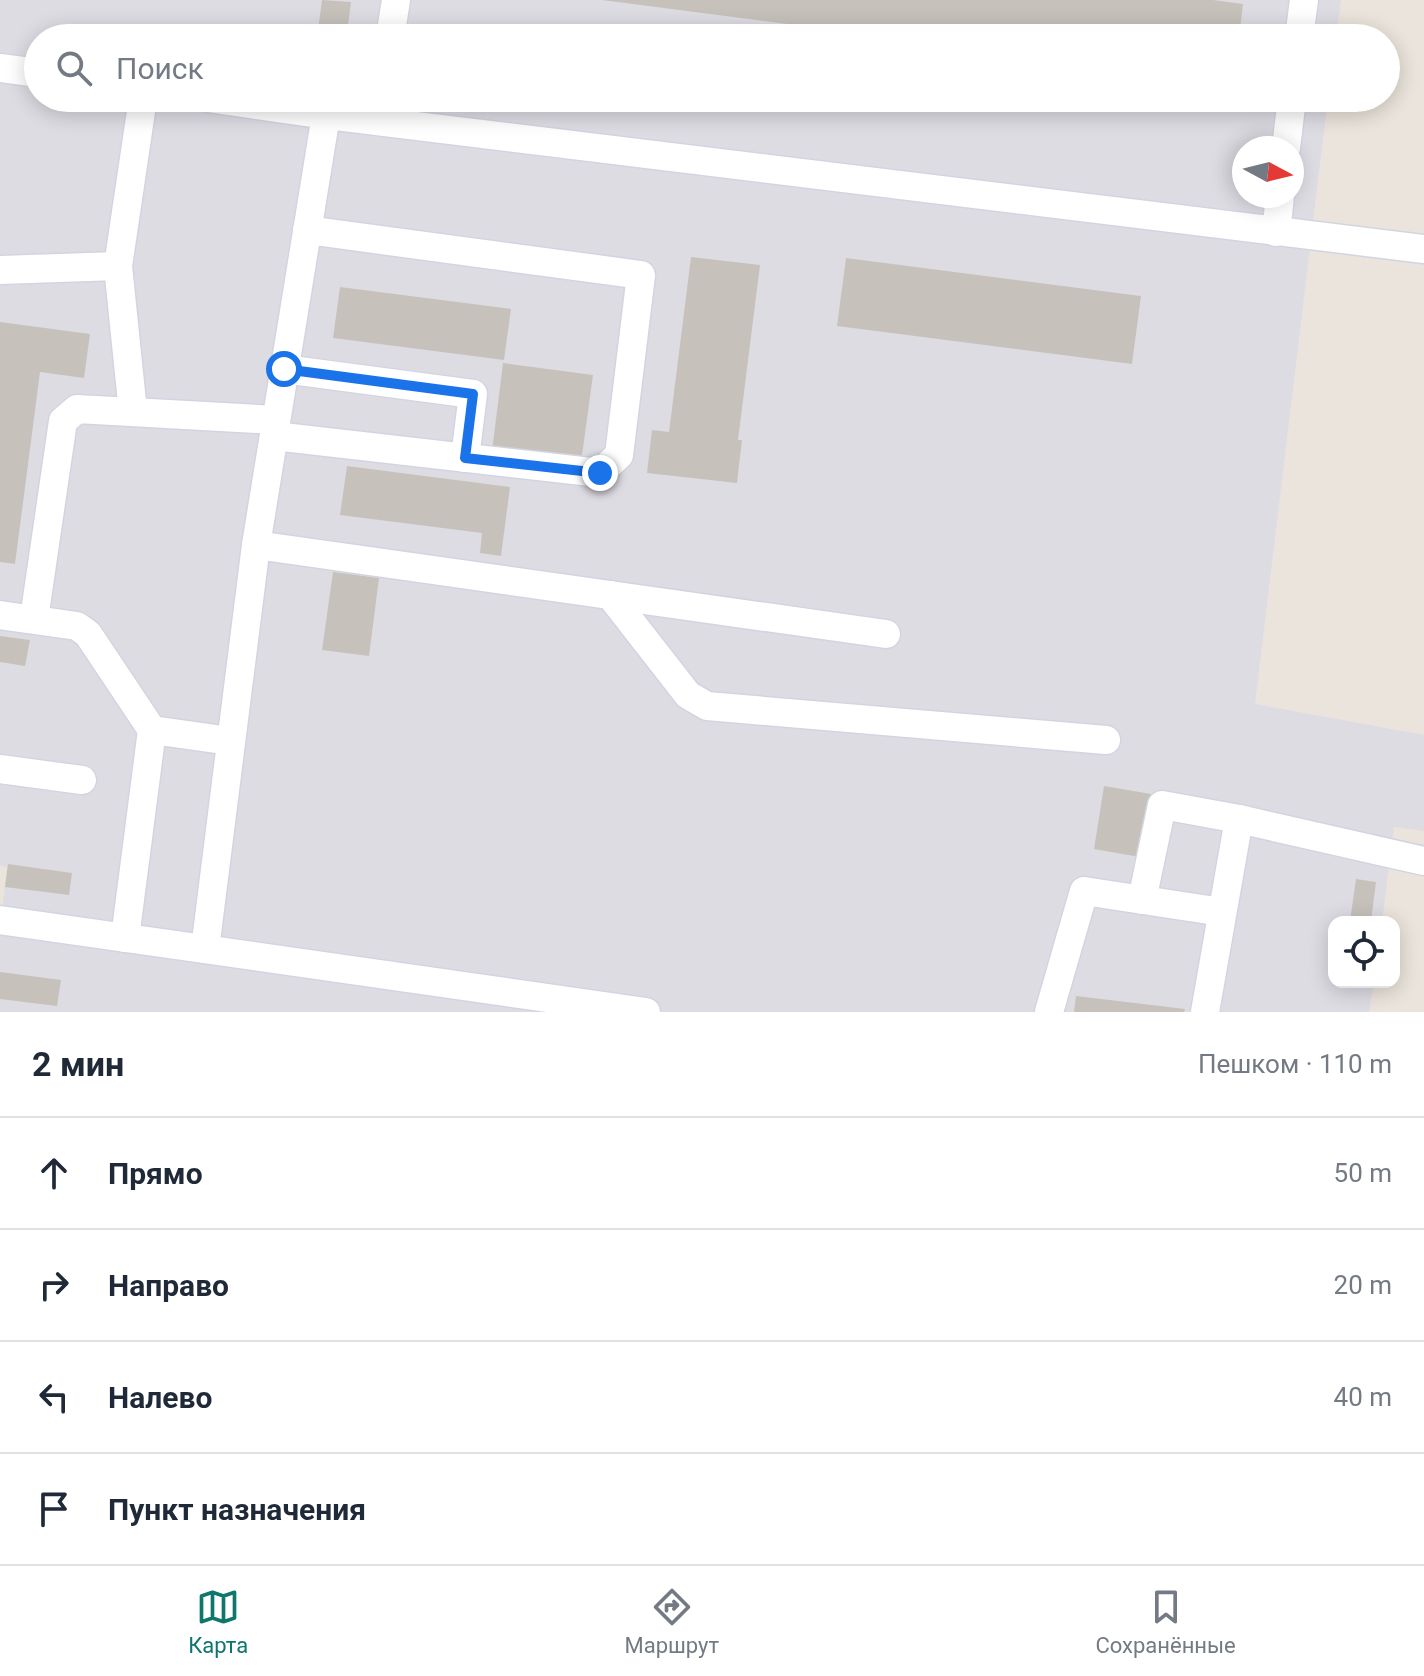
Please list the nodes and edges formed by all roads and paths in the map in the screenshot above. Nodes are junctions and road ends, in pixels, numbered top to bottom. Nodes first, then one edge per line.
1 (396, 0) edge
2 (1304, 0) edge
3 (392, 24) edge
4 (1301, 24) edge
5 (0, 68) edge
6 (24, 71) edge
7 (141, 112) edge
8 (305, 112) edge
9 (358, 112) edge
10 (395, 112) edge
11 (1290, 112) edge
12 (326, 115) junction
13 (1287, 136) edge
14 (1279, 208) edge
15 (307, 230) junction
16 (1276, 232) junction
17 (1424, 249) edge
18 (118, 266) junction
19 (0, 270) edge
20 (284, 369) junction
21 (133, 412) junction
22 (275, 428) junction
23 (465, 458) junction
24 (256, 545) junction
25 (610, 595) junction
26 (0, 615) edge
27 (34, 619) junction
28 (886, 634) dead end
29 (152, 730) junction
30 (1106, 740) dead end
31 (230, 741) junction
32 (0, 769) edge
33 (82, 780) dead end
34 (1239, 819) junction
35 (1424, 861) edge
36 (1142, 900) junction
37 (1222, 912) junction
38 (1, 920) edge
39 (125, 938) junction
40 (205, 949) junction
41 (646, 1012) edge
42 (1049, 1012) edge
43 (1205, 1012) edge

1 - 3 lane
2 - 4 lane
5 - 6 lane
7 - 18 lane
8 - 12 lane
9 - 12 lane
10 - 16 lane
11 - 13 lane
12 - 15 lane
14 - 16 lane
15 - 20 lane
15 - 23 lane
16 - 17 lane
18 - 19 lane
18 - 21 lane
20 - 22 lane
20 - 23 lane
21 - 22 lane
21 - 27 lane
22 - 23 lane
22 - 24 lane
24 - 25 lane
24 - 31 lane
25 - 28 lane
25 - 30 lane
26 - 27 lane
27 - 29 lane
29 - 31 lane
29 - 39 lane
31 - 40 lane
32 - 33 lane
34 - 35 lane
34 - 36 lane
34 - 37 lane
36 - 37 lane
36 - 42 lane
37 - 43 lane
38 - 39 lane
39 - 40 lane
40 - 41 lane

